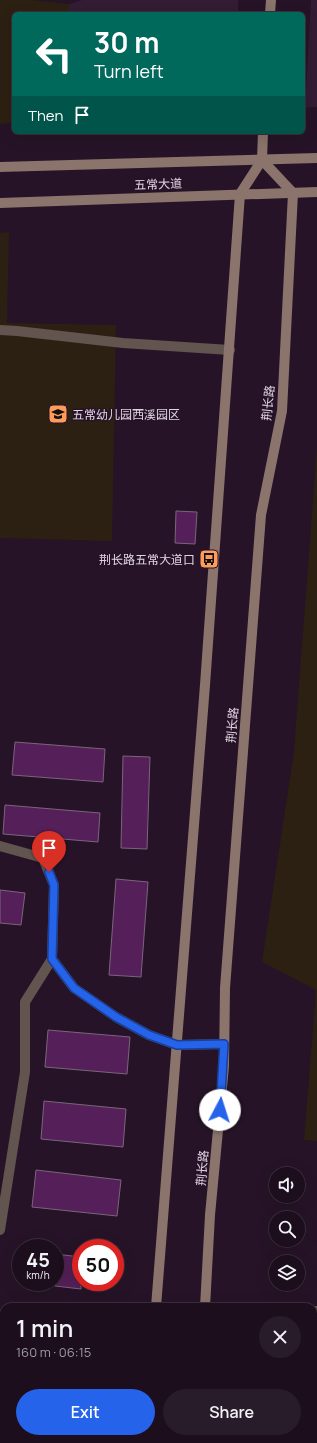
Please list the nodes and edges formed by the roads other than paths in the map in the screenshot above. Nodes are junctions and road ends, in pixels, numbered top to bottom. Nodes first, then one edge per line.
1 (271, 0) edge
2 (270, 12) edge
3 (263, 134) edge
4 (317, 158) edge
5 (262, 160) junction
6 (0, 167) edge
7 (317, 192) edge
8 (293, 193) junction
9 (240, 194) junction
10 (0, 203) edge
11 (0, 330) edge
12 (230, 350) junction
13 (0, 846) edge
14 (52, 959) junction
15 (224, 1044) junction
16 (177, 1045) junction
17 (0, 1230) edge
18 (156, 1303) edge
19 (204, 1303) edge

1 - 2 main road
3 - 5 main road
4 - 5 main road, 五常大道
5 - 6 main road, 五常大道
5 - 8 main road
5 - 9 main road
7 - 8 main road, 五常大道
8 - 9 main road, 五常大道
8 - 15 main road, 荆长路
9 - 10 main road, 五常大道
9 - 12 main road
11 - 12 street
12 - 16 main road
13 - 14 street
14 - 16 street
14 - 17 street
15 - 16 street
15 - 19 main road, 荆长路
16 - 18 main road

